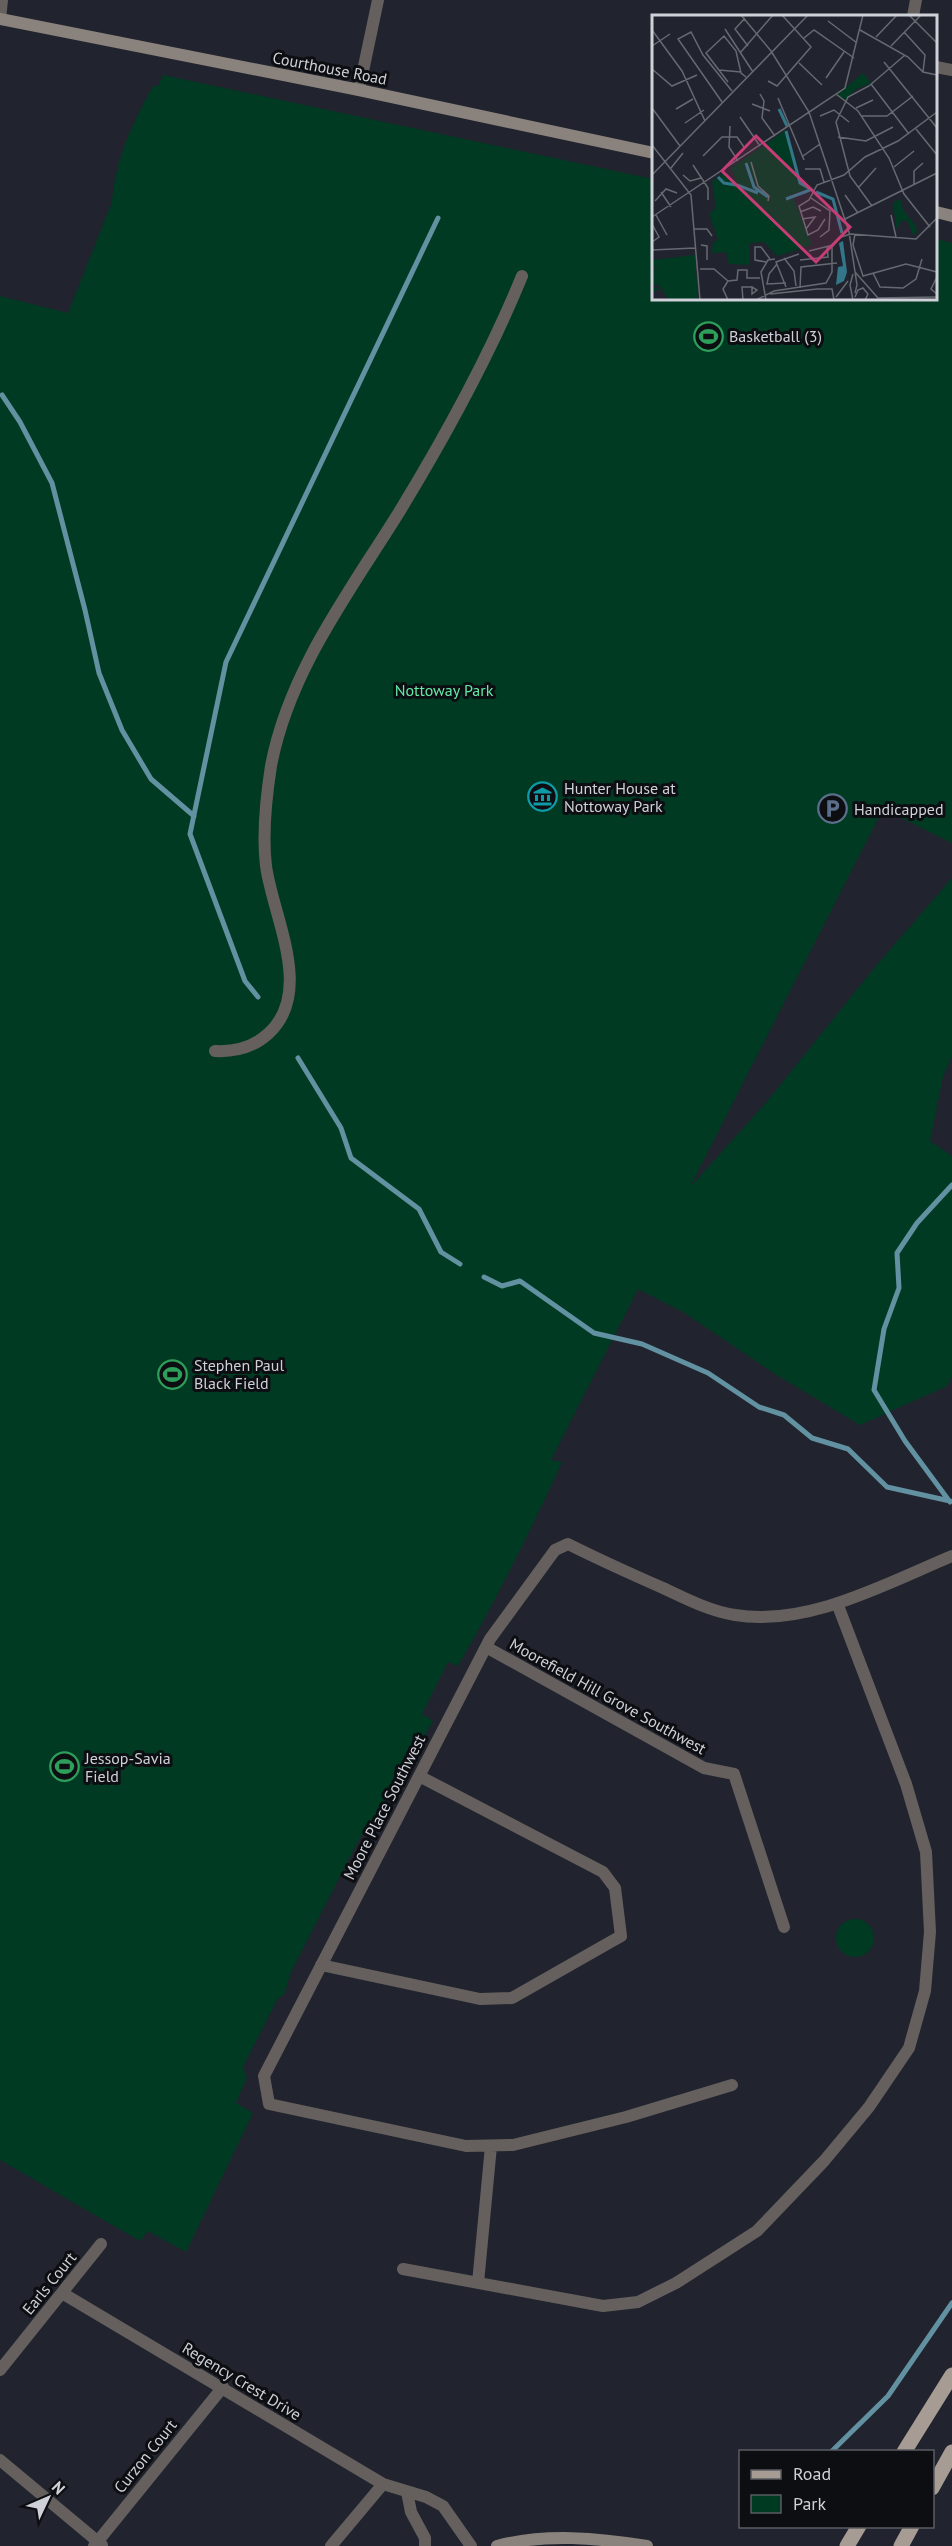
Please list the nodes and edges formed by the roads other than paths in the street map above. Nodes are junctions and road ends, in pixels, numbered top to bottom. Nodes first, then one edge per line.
1 (2, 0) edge
2 (378, 0) edge
3 (916, 0) edge
4 (913, 15) edge
5 (0, 19) edge
6 (937, 67) edge
7 (952, 70) edge
8 (359, 90) junction
9 (652, 153) edge
10 (937, 212) edge
11 (952, 216) edge
12 (522, 276) dead end
13 (215, 1051) dead end
14 (952, 1556) edge
15 (837, 1603) junction
16 (486, 1647) junction
17 (419, 1776) junction
18 (784, 1927) dead end
19 (321, 1965) junction
20 (732, 2085) dead end
21 (491, 2146) junction
22 (101, 2244) dead end
23 (403, 2269) dead end
24 (478, 2283) junction
25 (62, 2293) junction
26 (0, 2370) edge
27 (952, 2375) edge
28 (222, 2387) junction
29 (905, 2450) edge
30 (952, 2452) edge
31 (0, 2460) edge
32 (382, 2484) junction
33 (934, 2486) edge
34 (407, 2492) junction
35 (858, 2528) edge
36 (911, 2528) edge
37 (98, 2545) edge
38 (331, 2546) edge
39 (424, 2546) edge
40 (471, 2546) edge
41 (497, 2546) edge
42 (648, 2546) edge
43 (846, 2546) edge
44 (901, 2546) edge

1 - 5 street
2 - 8 street
3 - 4 street
5 - 8 street, Courthouse Road
6 - 7 street
8 - 9 street, Courthouse Road
10 - 11 street
12 - 13 street
14 - 15 street
15 - 16 street, Moore Place Southwest
15 - 24 street
16 - 17 street, Moore Place Southwest
16 - 18 street, Moorefield Hill Grove Southwest
17 - 19 street, Moore Place Southwest
17 - 19 street
19 - 21 street, Moore Place Southwest
20 - 21 street
21 - 24 street
22 - 25 street, Earls Court
23 - 24 street
25 - 26 street, Earls Court
25 - 28 street, Regency Crest Drive
27 - 29 main road
28 - 32 street, Regency Crest Drive
28 - 37 street, Curzon Court
30 - 33 main road
31 - 37 street
32 - 34 street, Regency Crest Drive
32 - 38 street
34 - 39 street
34 - 40 street, Regency Crest Drive
35 - 43 main road
36 - 44 main road
41 - 42 street

